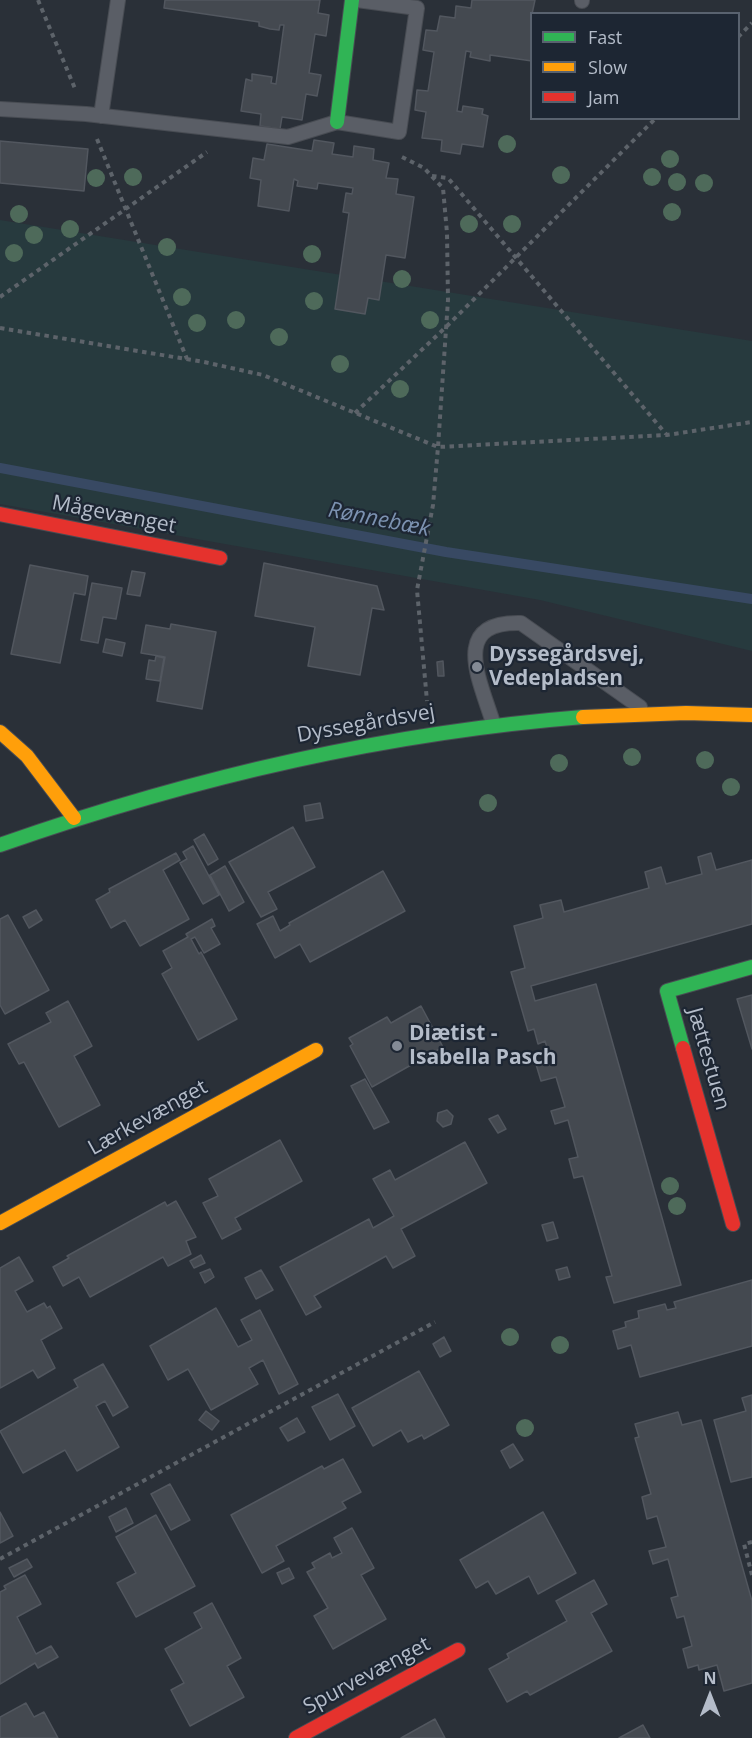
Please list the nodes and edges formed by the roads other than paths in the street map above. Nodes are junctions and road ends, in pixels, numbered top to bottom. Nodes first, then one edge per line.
1 (118, 0) edge
2 (352, 0) edge
3 (357, 0) edge
4 (0, 109) edge
5 (101, 116) junction
6 (337, 122) junction
7 (0, 514) edge
8 (220, 558) dead end
9 (647, 712) junction
10 (752, 715) edge
11 (494, 726) junction
12 (0, 732) edge
13 (74, 818) junction
14 (0, 845) edge
15 (752, 967) edge
16 (316, 1050) dead end
17 (0, 1223) edge
18 (733, 1224) dead end
19 (458, 1650) dead end
20 (296, 1738) edge

1 - 5 lane
2 - 6 street
3 - 6 lane
4 - 5 lane
5 - 6 lane
7 - 8 street, Mågevænget
9 - 10 street, Dyssegårdsvej
9 - 11 street, Dyssegårdsvej
9 - 11 lane
11 - 13 street, Dyssegårdsvej
12 - 13 street
13 - 14 street, Dyssegårdsvej
15 - 18 street, Jættestuen
16 - 17 street, Lærkevænget
19 - 20 street, Spurvevænget

